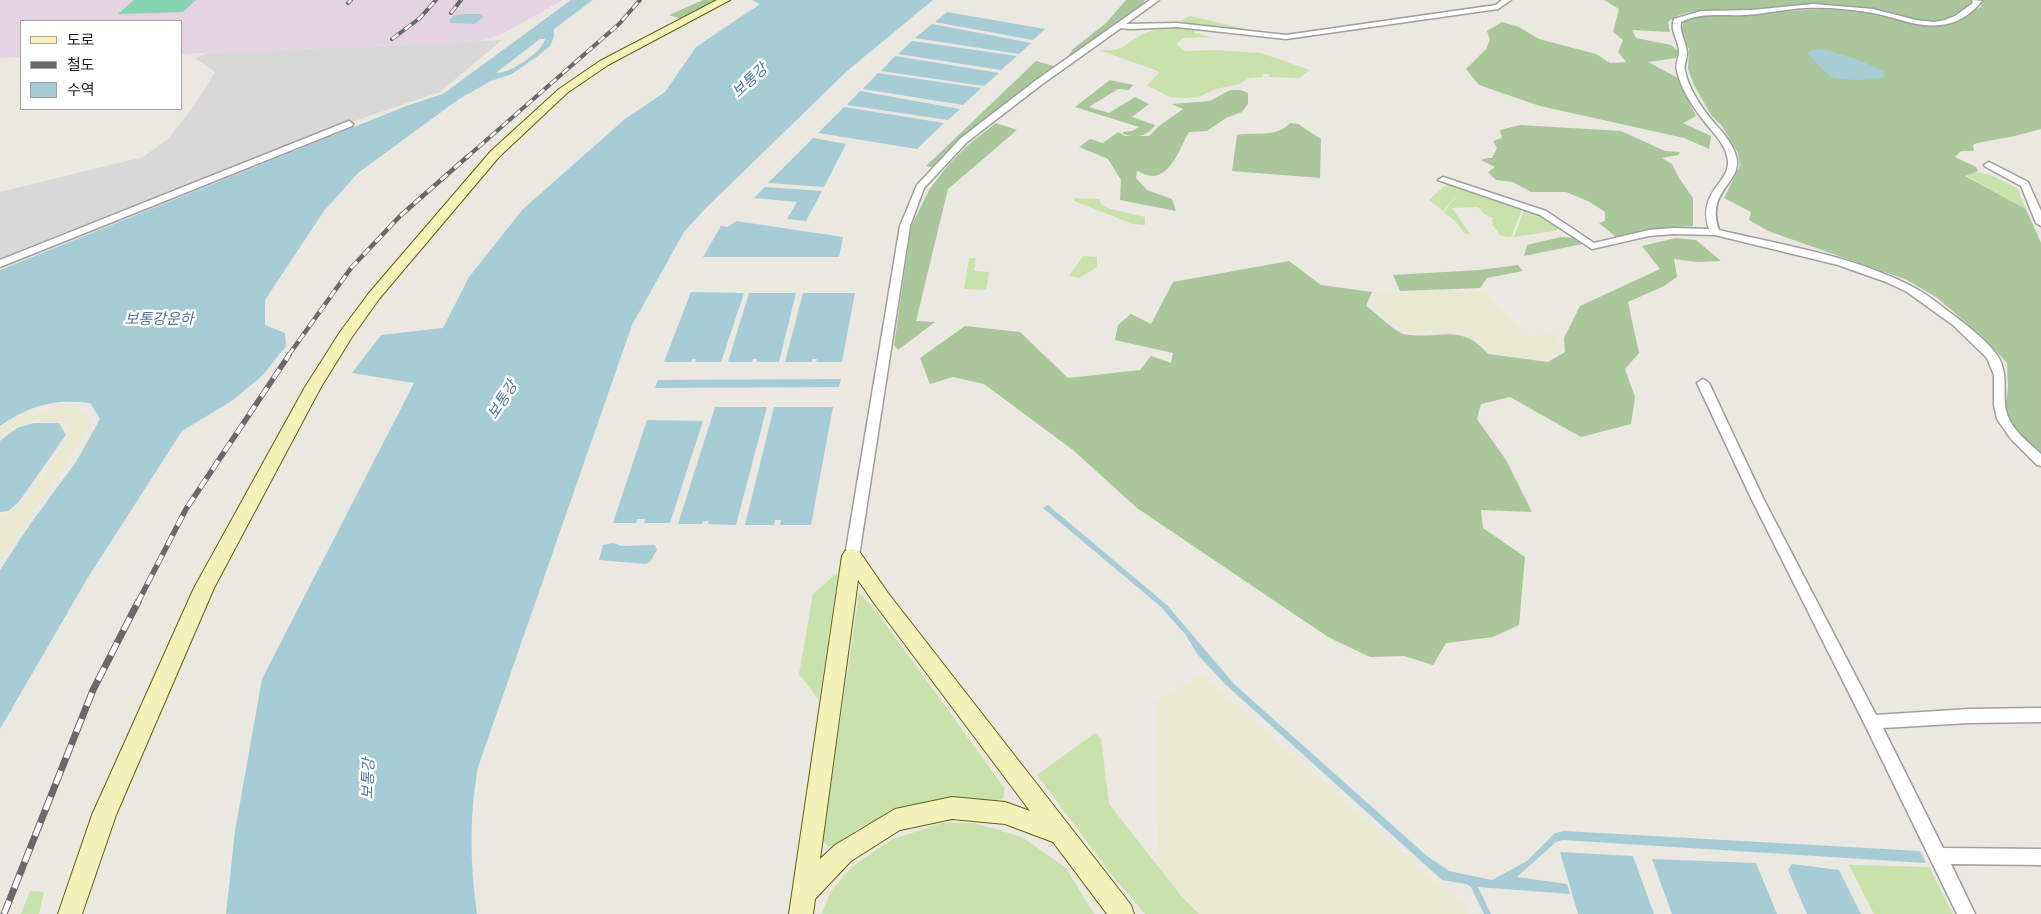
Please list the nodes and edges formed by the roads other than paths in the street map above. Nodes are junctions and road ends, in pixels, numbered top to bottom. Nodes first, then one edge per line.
1 (724, 0) edge
2 (1155, 0) edge
3 (1507, 0) edge
4 (1976, 0) edge
5 (1119, 25) junction
6 (348, 124) dead end
7 (1989, 165) dead end
8 (1443, 180) dead end
9 (2041, 223) edge
10 (1716, 232) junction
11 (0, 264) edge
12 (1703, 383) dead end
13 (2041, 462) edge
14 (852, 556) junction
15 (2041, 715) edge
16 (1872, 722) junction
17 (1061, 834) junction
18 (1937, 856) junction
19 (2041, 858) edge
20 (806, 891) junction
21 (1115, 908) edge
22 (70, 914) edge
23 (801, 914) edge
24 (1966, 914) edge

1 - 22 main road
2 - 5 street
3 - 5 street
4 - 10 street
5 - 14 street
6 - 11 street
7 - 9 street
8 - 10 street
10 - 13 street
12 - 16 street
14 - 17 main road
14 - 20 main road
15 - 16 street
16 - 18 street
17 - 20 main road
17 - 21 main road
18 - 19 street
18 - 24 street
20 - 23 main road

